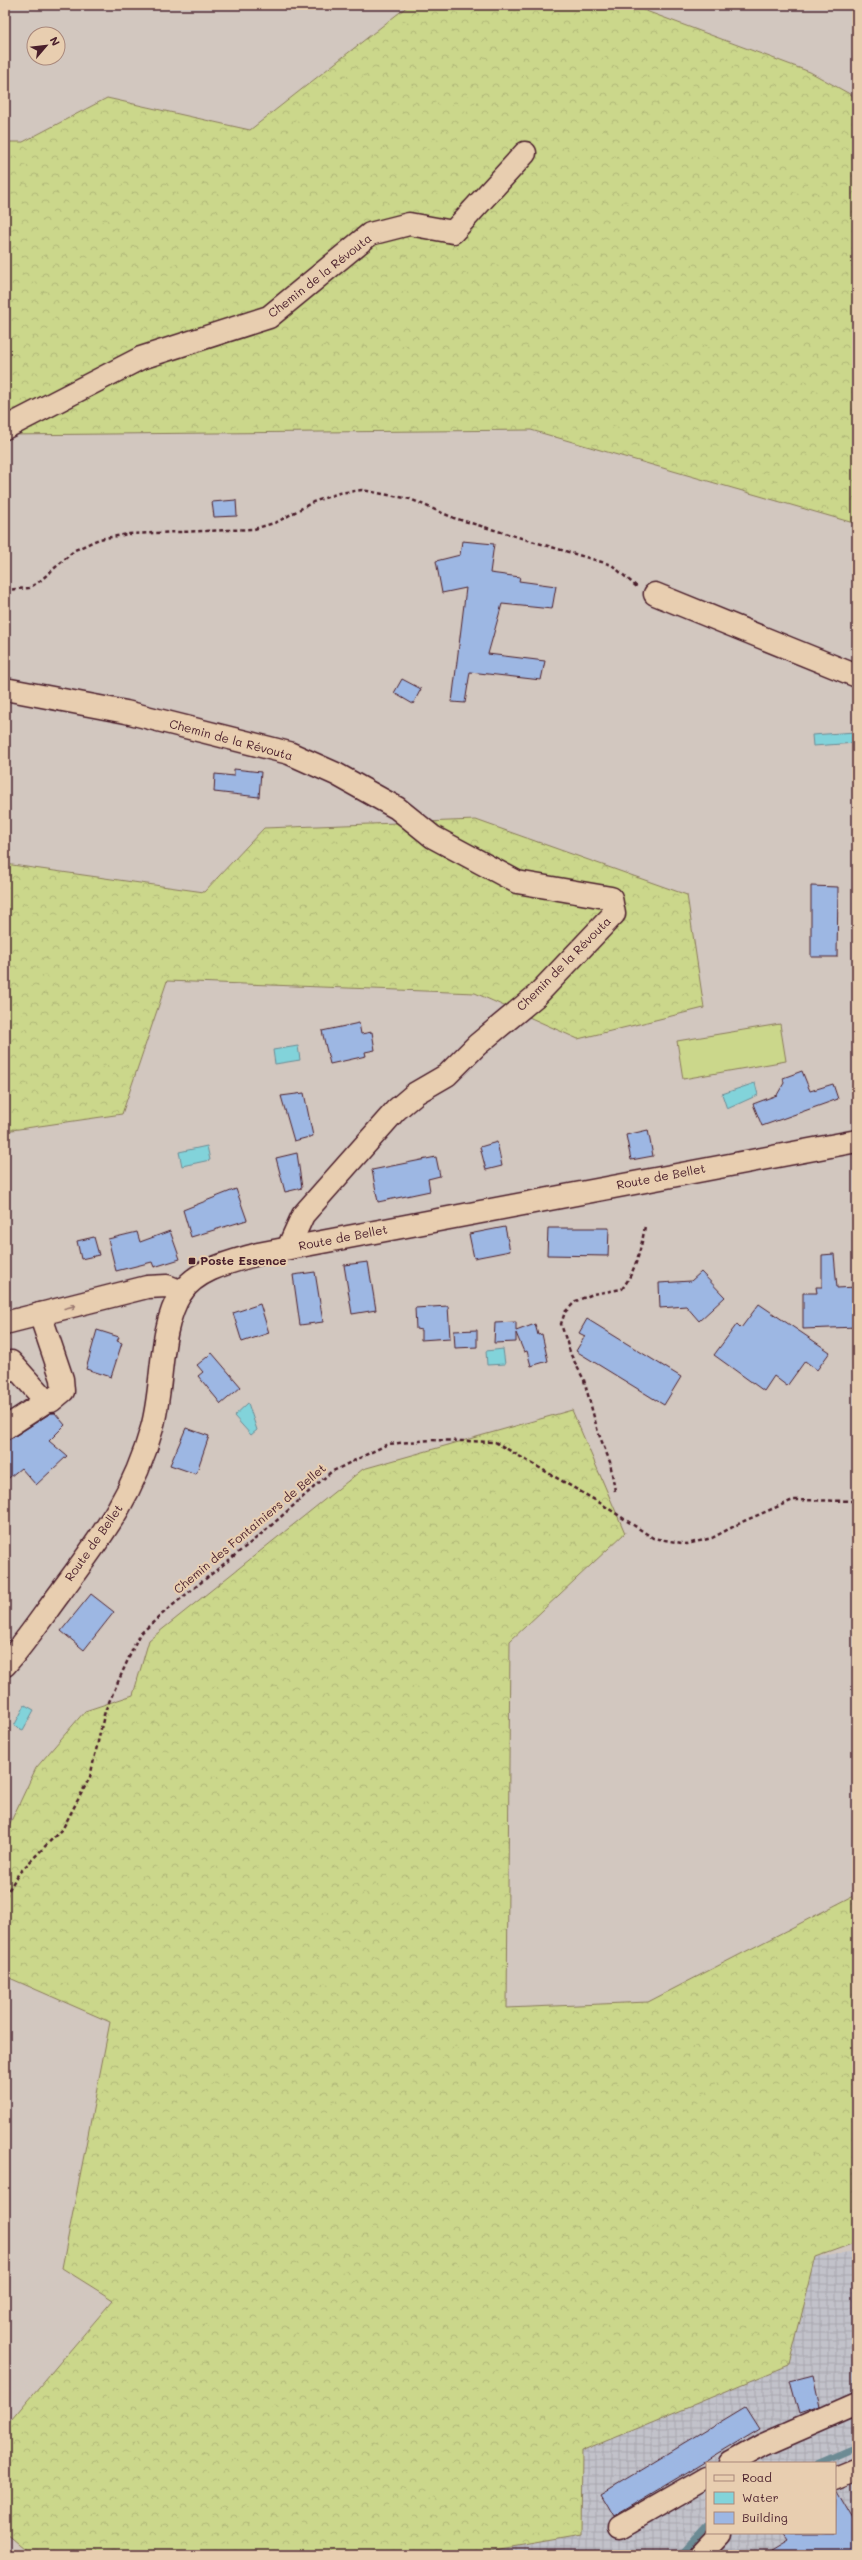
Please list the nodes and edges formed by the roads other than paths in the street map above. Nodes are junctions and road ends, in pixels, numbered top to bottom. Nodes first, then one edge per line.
1 (525, 152) dead end
2 (5, 428) edge
3 (655, 594) road end
4 (857, 676) edge
5 (5, 689) edge
6 (857, 1141) edge
7 (288, 1248) junction
8 (182, 1292) junction
9 (40, 1314) junction
10 (5, 1323) edge
11 (11, 1362) dead end
12 (48, 1400) junction
13 (5, 1428) edge
14 (5, 1665) edge
15 (857, 2404) edge
16 (733, 2462) edge
17 (857, 2470) edge
18 (706, 2478) edge
19 (836, 2478) edge
20 (620, 2527) dead end
21 (719, 2534) edge
22 (699, 2555) edge

1 - 2 street, Chemin de la Révouta
3 - 4 street
5 - 7 street, Chemin de la Révouta
6 - 7 street, Route de Bellet
7 - 8 street, Route de Bellet
9 -> 8 street
8 - 14 street, Route de Bellet
9 - 10 street
9 - 12 street
11 - 12 street
12 - 13 street
15 - 16 street
17 - 19 street
18 - 20 street
21 - 22 street

